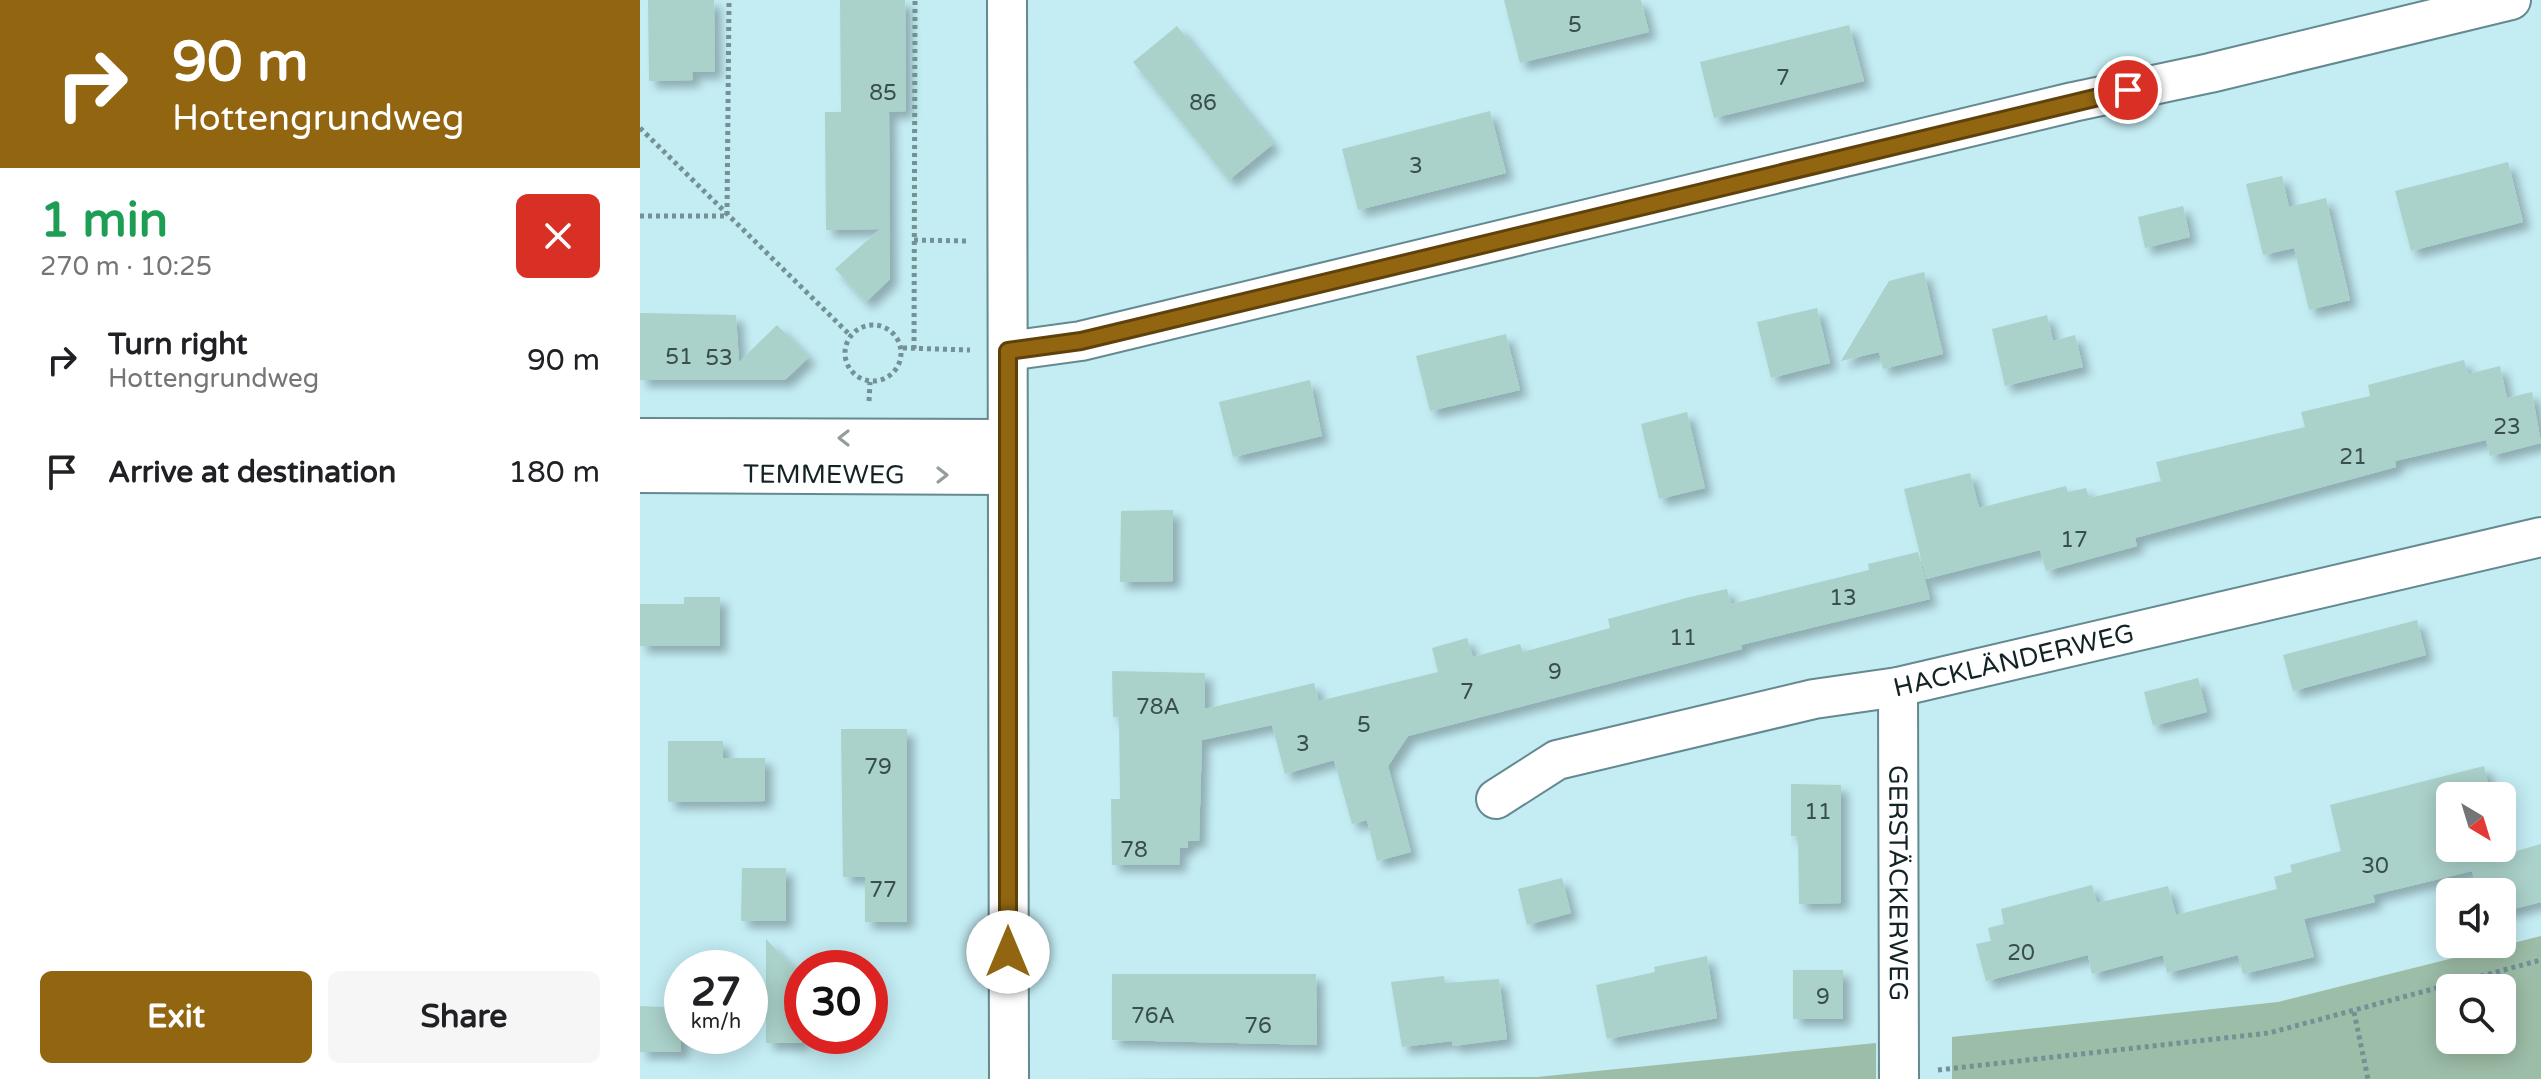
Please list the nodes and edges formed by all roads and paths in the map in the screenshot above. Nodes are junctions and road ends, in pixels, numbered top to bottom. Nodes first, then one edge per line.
1 (729, 0) edge
2 (915, 0) edge
3 (1007, 0) edge
4 (2511, 0) edge
5 (640, 128) edge
6 (640, 216) edge
7 (727, 216) junction
8 (914, 240) junction
9 (975, 241) dead end
10 (850, 335) junction
11 (903, 348) junction
12 (914, 349) junction
13 (1008, 351) junction
14 (640, 438) edge
15 (1007, 457) junction
16 (640, 473) edge
17 (2541, 537) edge
18 (1898, 687) junction
19 (1496, 799) dead end
20 (2541, 960) edge
21 (2354, 1012) junction
22 (1899, 1077) edge
23 (1009, 1079) edge
24 (2368, 1079) edge

1 - 7 path
2 - 8 path
3 - 13 street
4 - 13 street
5 - 7 path
6 - 7 path
7 - 10 path
8 - 9 path
8 - 12 path
10 - 11 path
10 - 11 path
11 - 12 path
12 - 13 path
13 - 15 street
15 -> 14 street, TEMMEWEG
16 -> 15 street, TEMMEWEG
15 - 23 street
17 - 18 street, HACKLÄNDERWEG
18 - 19 street, HACKLÄNDERWEG
18 - 22 street, GERSTÄCKERWEG
20 - 21 path
21 - 22 path
21 - 24 path

